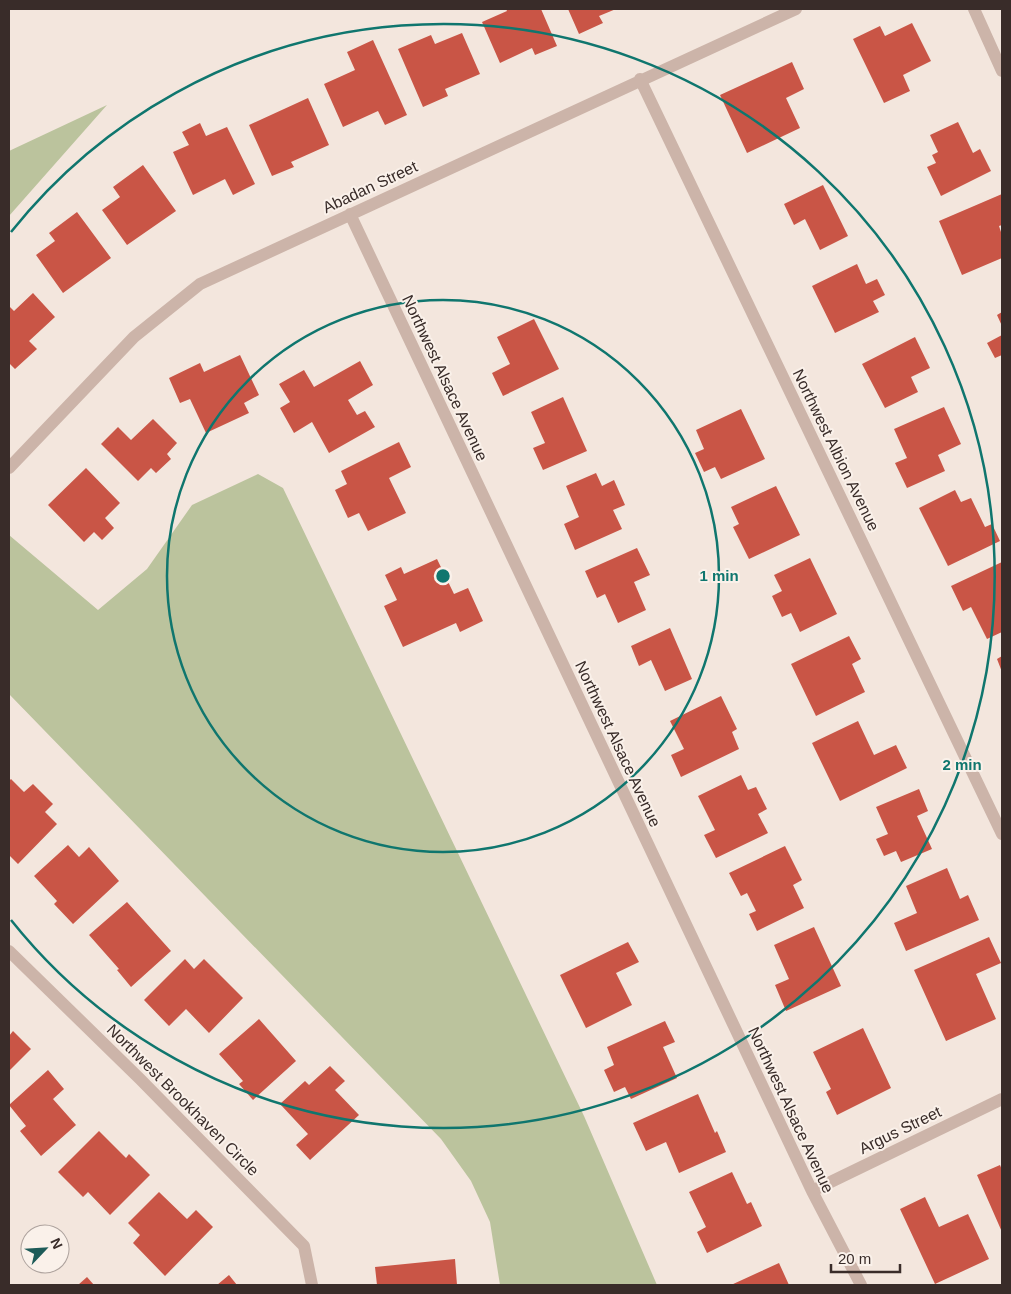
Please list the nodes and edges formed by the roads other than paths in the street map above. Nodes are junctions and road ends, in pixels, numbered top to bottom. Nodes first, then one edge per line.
1 (796, 9) edge
2 (974, 9) edge
3 (1002, 70) edge
4 (640, 79) junction
5 (350, 214) junction
6 (9, 468) edge
7 (1002, 834) edge
8 (9, 951) edge
9 (1002, 1099) edge
10 (812, 1192) junction
11 (312, 1285) edge
12 (861, 1285) edge

1 - 4 street, Abadan Street
2 - 3 street
4 - 5 street, Abadan Street
4 - 7 street, Northwest Albion Avenue
5 - 6 street, Abadan Street
5 - 10 street, Northwest Alsace Avenue
8 - 11 street, Northwest Brookhaven Circle
9 - 10 street, Argus Street
10 - 12 street, Northwest Alsace Avenue

